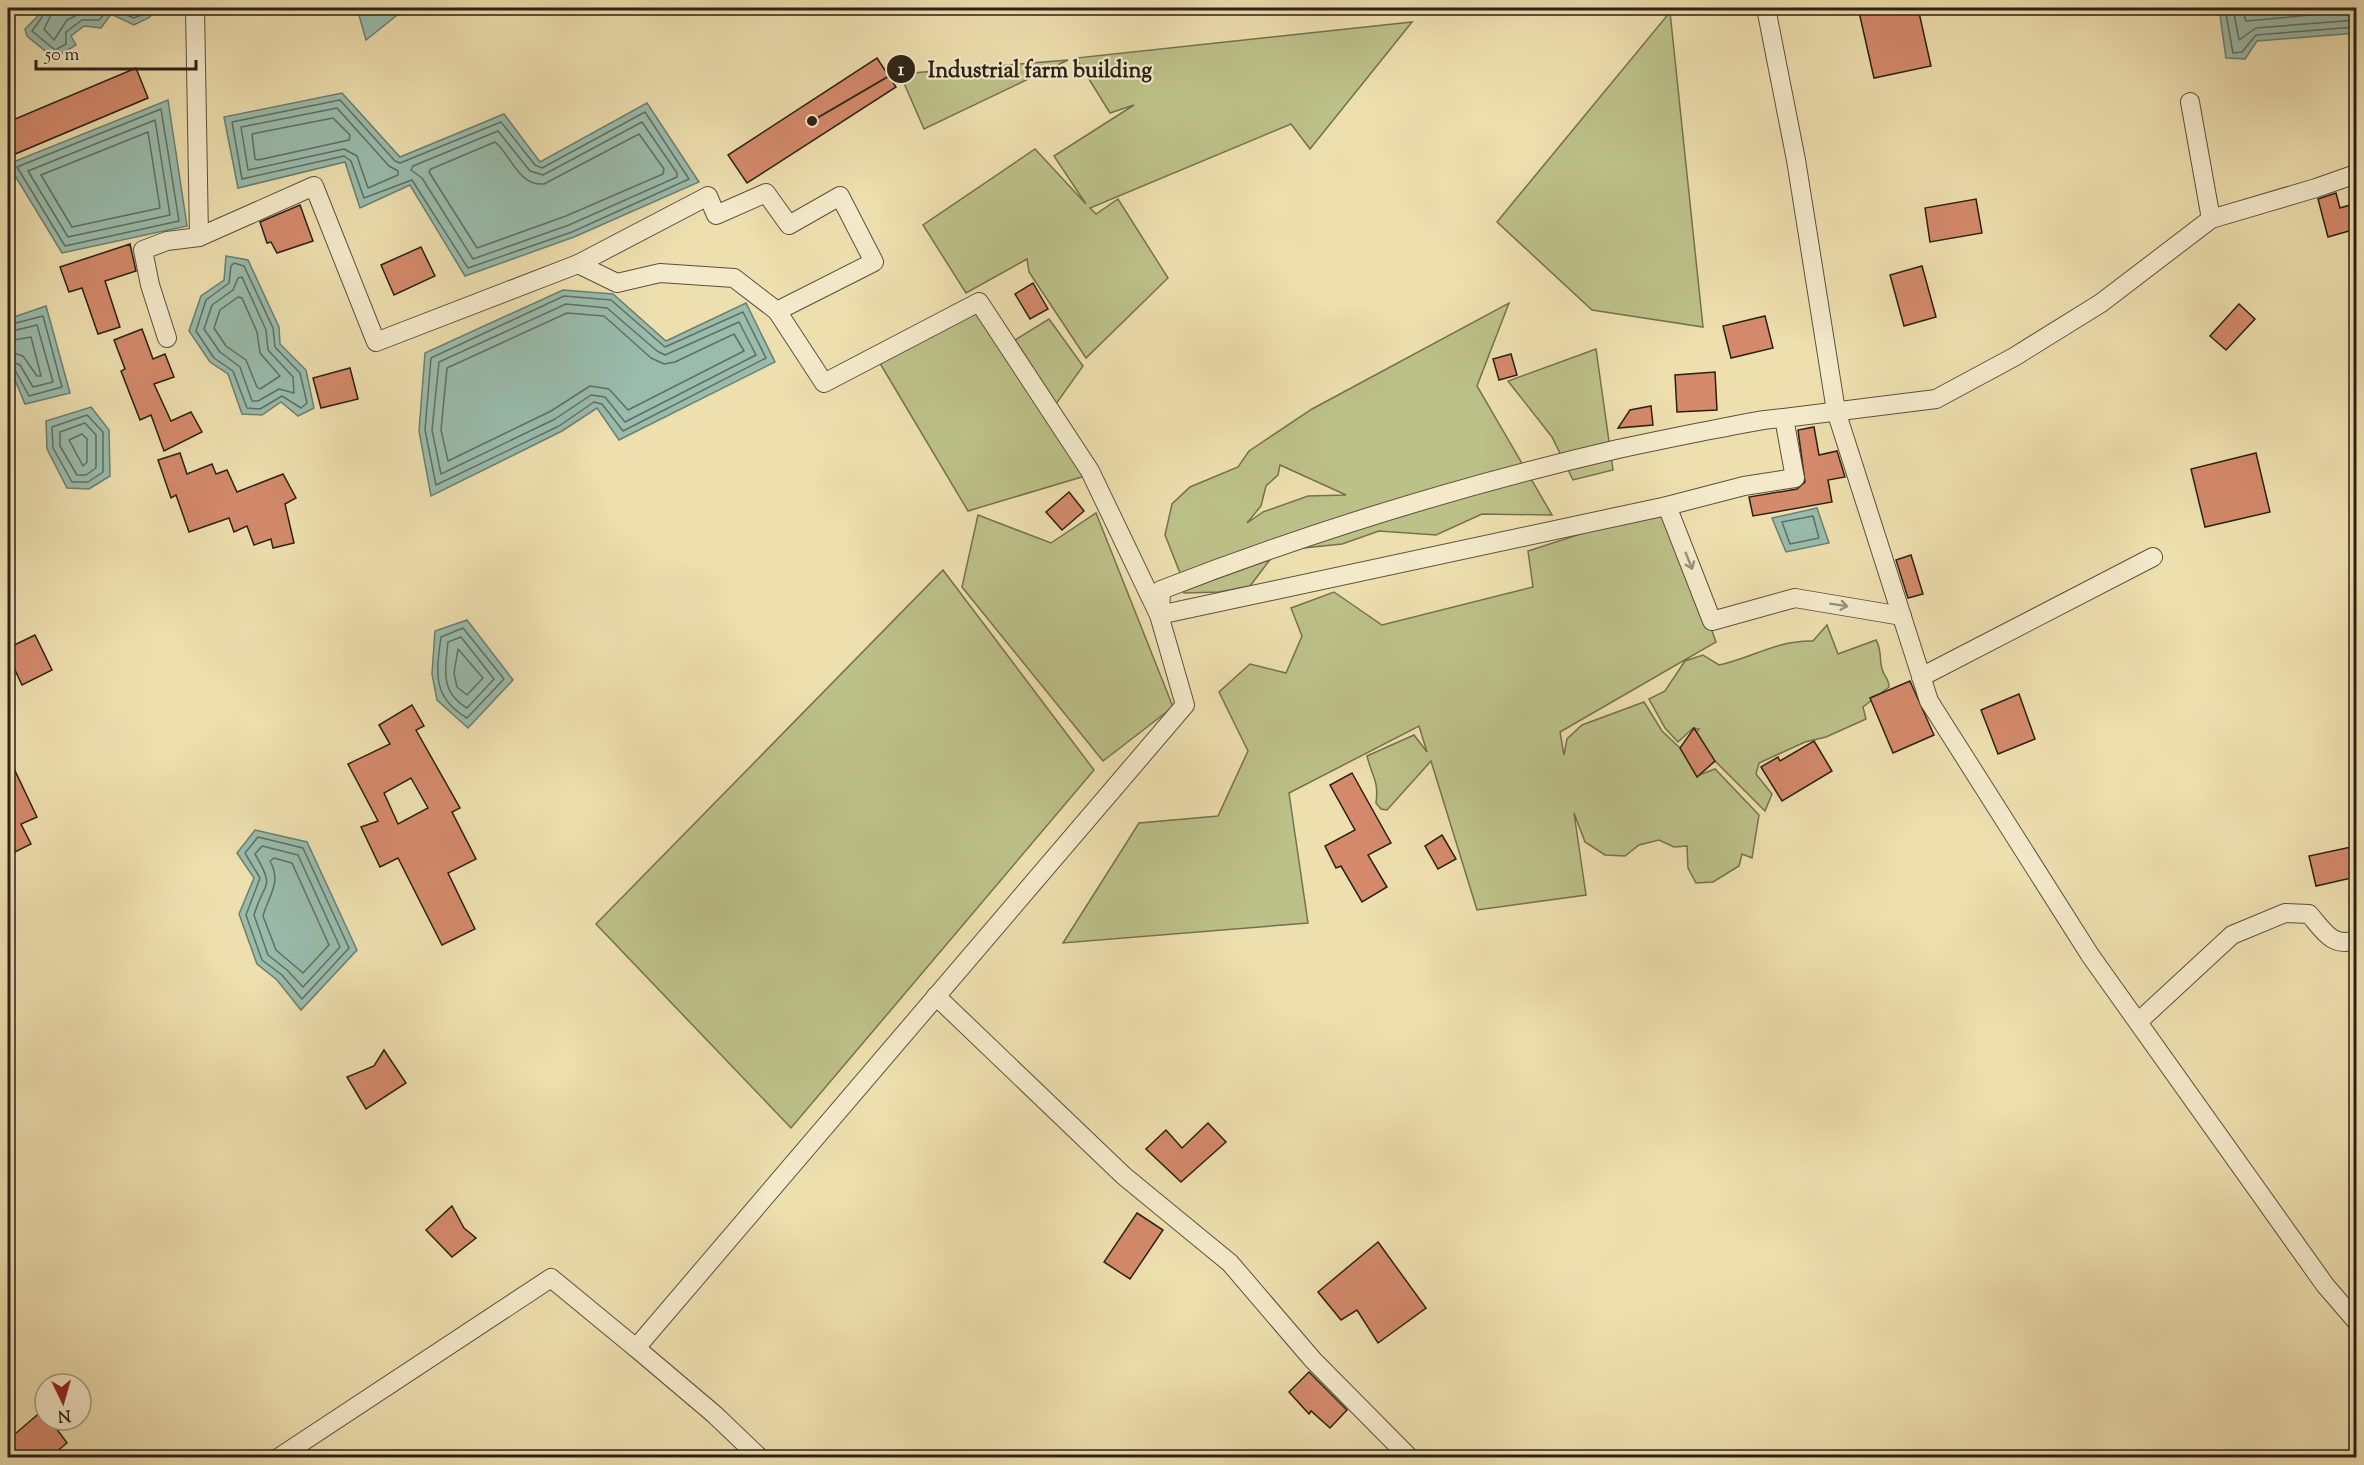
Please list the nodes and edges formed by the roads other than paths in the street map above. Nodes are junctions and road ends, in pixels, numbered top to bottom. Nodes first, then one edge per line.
1 (195, 8) edge
2 (1766, 8) edge
3 (2190, 102) dead end
4 (2356, 174) edge
5 (2211, 219) junction
6 (199, 237) junction
7 (578, 264) junction
8 (777, 311) junction
9 (167, 338) dead end
10 (1836, 411) junction
11 (1784, 418) junction
12 (1667, 506) junction
13 (2153, 557) dead end
14 (1159, 615) junction
15 (1902, 615) junction
16 (1921, 677) junction
17 (2356, 940) edge
18 (936, 996) junction
19 (2139, 1022) junction
20 (2356, 1321) edge
21 (636, 1348) junction
22 (278, 1458) edge
23 (760, 1458) edge
24 (1410, 1458) edge

1 - 6 street
2 - 10 street
3 - 5 street
4 - 5 street
5 - 10 street
6 - 7 street
6 - 9 street
7 - 8 street
7 - 8 street
8 - 14 street
10 - 11 street
10 - 15 street
11 - 12 street
11 - 14 street
12 - 14 street
12 -> 15 street
13 - 16 street
14 - 18 street
15 - 16 street
16 - 19 street
17 - 19 street
18 - 21 street
18 - 24 street
19 - 20 street
21 - 22 street
21 - 23 street

